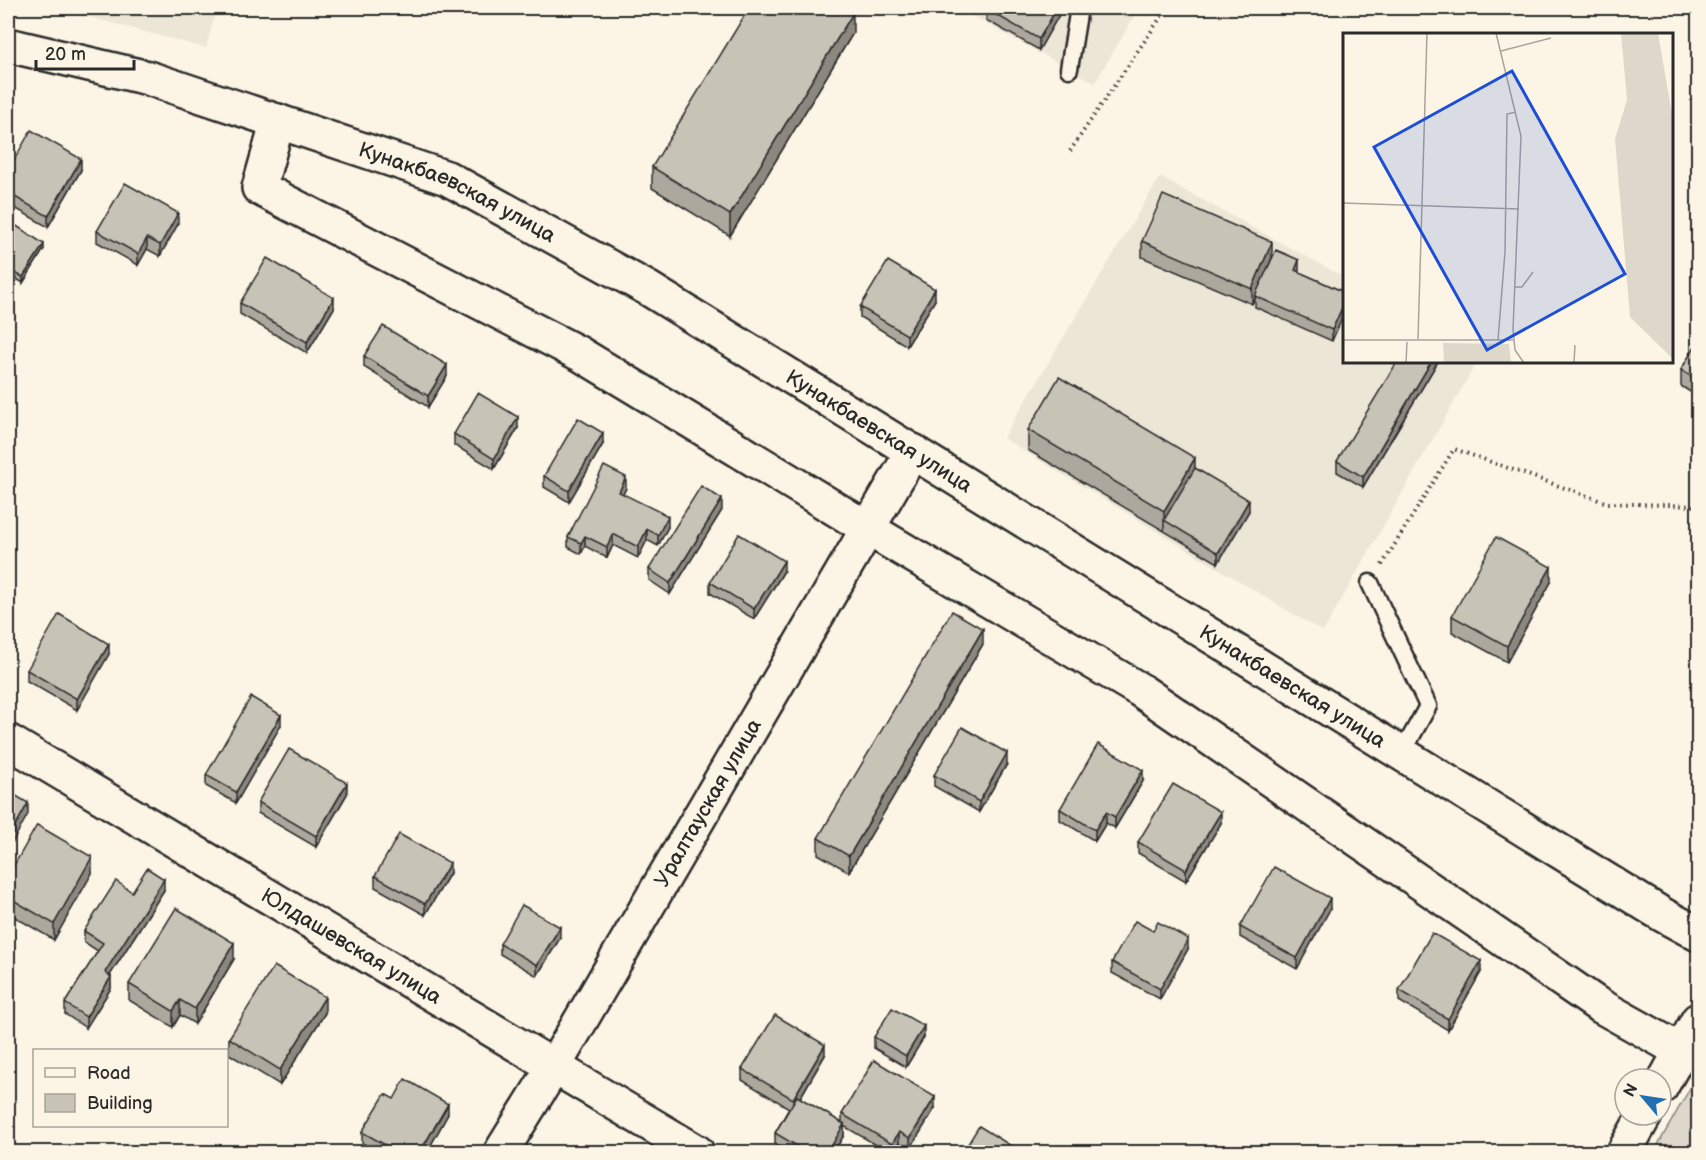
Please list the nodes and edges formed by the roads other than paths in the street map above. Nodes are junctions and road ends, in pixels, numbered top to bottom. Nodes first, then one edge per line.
1 (1079, 8) edge
2 (8, 45) edge
3 (1069, 69) dead end
4 (278, 121) junction
5 (912, 451) junction
6 (867, 528) junction
7 (1370, 583) road end
8 (8, 741) edge
9 (1402, 753) junction
10 (1698, 934) edge
11 (1698, 1020) edge
12 (1681, 1051) junction
13 (1672, 1067) edge
14 (553, 1068) junction
15 (1638, 1127) edge
16 (501, 1152) edge
17 (697, 1152) edge
18 (1624, 1152) edge

1 - 3 lane
2 - 4 street, Кунакбаевская улица
4 - 5 street, Кунакбаевская улица
4 - 6 street
5 - 6 street, Уралтауская улица
5 - 9 street, Кунакбаевская улица
6 - 12 street
6 - 14 street, Уралтауская улица
7 - 9 lane
8 - 14 street, Юлдашевская улица
9 - 10 street, Кунакбаевская улица
11 - 12 street
12 - 13 street
14 - 16 street, Уралтауская улица
14 - 17 street, Юлдашевская улица
15 - 18 street

